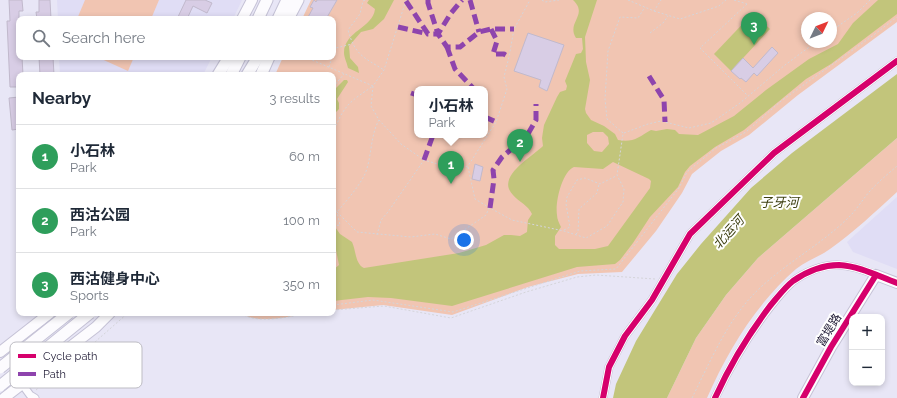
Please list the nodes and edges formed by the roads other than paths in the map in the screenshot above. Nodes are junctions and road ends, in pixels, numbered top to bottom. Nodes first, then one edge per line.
1 (252, 0) edge
2 (267, 0) edge
3 (288, 0) edge
4 (298, 0) edge
5 (244, 16) edge
6 (259, 16) edge
7 (280, 16) edge
8 (290, 16) edge
9 (221, 60) edge
10 (227, 60) edge
11 (238, 60) edge
12 (256, 60) edge
13 (261, 60) edge
14 (268, 60) edge
15 (897, 61) edge
16 (215, 72) edge
17 (220, 72) edge
18 (232, 72) edge
19 (249, 72) edge
20 (257, 72) edge
21 (262, 72) edge
22 (876, 275) junction
23 (897, 283) edge
24 (46, 316) edge
25 (65, 316) edge
26 (86, 316) edge
27 (107, 316) edge
28 (30, 328) junction
29 (12, 342) edge
30 (33, 342) edge
31 (42, 342) edge
32 (54, 342) edge
33 (76, 342) edge
34 (10, 344) edge
35 (0, 352) edge
36 (10, 360) edge
37 (0, 368) edge
38 (10, 378) edge
39 (0, 386) edge
40 (17, 388) edge
41 (25, 388) edge
42 (32, 396) edge
43 (4, 398) edge
44 (603, 398) edge
45 (715, 398) edge
46 (803, 398) edge

1 - 5 main road
2 - 6 main road
3 - 7 main road
4 - 8 main road
9 - 16 main road
10 - 17 main road
11 - 18 main road
12 - 19 main road
13 - 20 main road
14 - 21 main road
15 - 44 street
22 - 23 main road
22 - 45 street
22 - 46 main road, 富堤路
24 - 28 main road
25 - 30 main road, bridge
26 - 32 main road, bridge
27 - 33 main road
28 - 29 main road
28 - 31 main road
34 - 35 main road
36 - 37 main road, bridge
38 - 39 main road, bridge
40 - 43 main road
41 - 42 street

